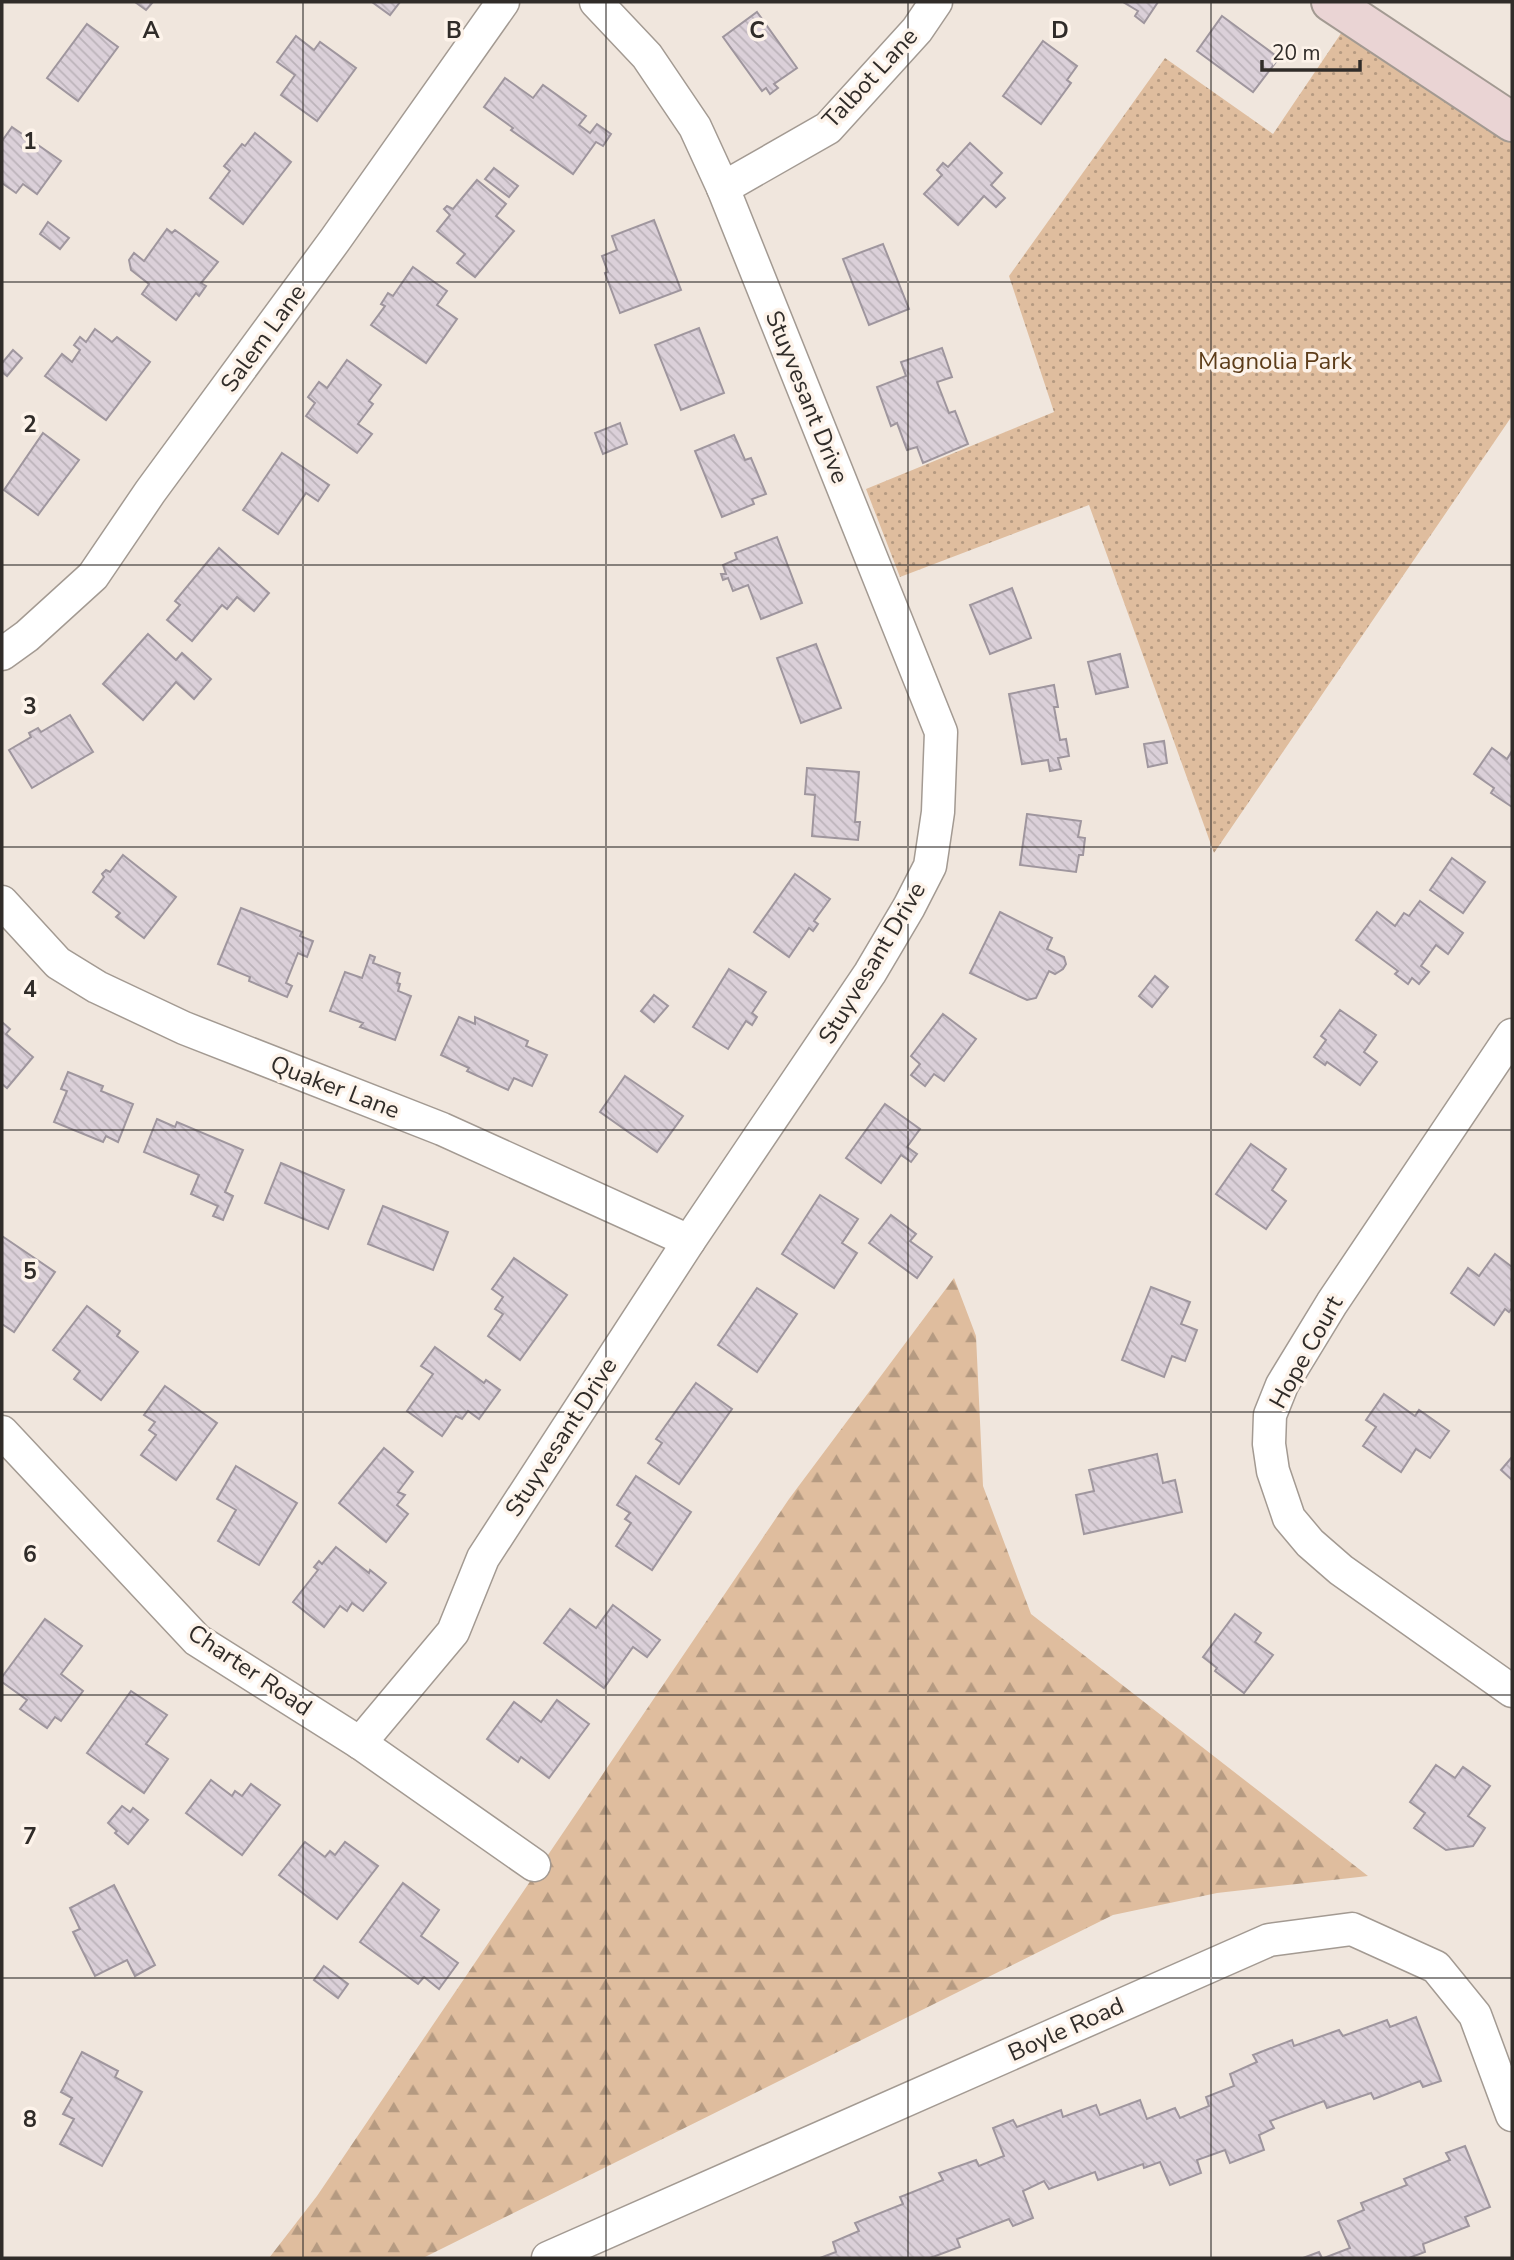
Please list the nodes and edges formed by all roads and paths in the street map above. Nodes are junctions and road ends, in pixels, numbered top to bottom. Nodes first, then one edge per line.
1 (503, 2) edge
2 (596, 2) edge
3 (936, 2) edge
4 (1331, 2) edge
5 (1512, 122) edge
6 (723, 188) junction
7 (2, 654) edge
8 (2, 902) edge
9 (1512, 1035) edge
10 (689, 1241) junction
11 (2, 1432) edge
12 (1512, 1692) edge
13 (360, 1743) junction
14 (534, 1865) dead end
15 (1512, 2115) edge
16 (548, 2258) edge

1 - 7 street, Salem Lane
2 - 6 street, Stuyvesant Drive
3 - 6 street, Talbot Lane
4 - 5 street
6 - 10 street, Stuyvesant Drive
8 - 10 street, Quaker Lane
9 - 12 street, Hope Court
10 - 13 street, Stuyvesant Drive
11 - 13 street, Charter Road
13 - 14 street, Charter Road
15 - 16 street, Boyle Road

